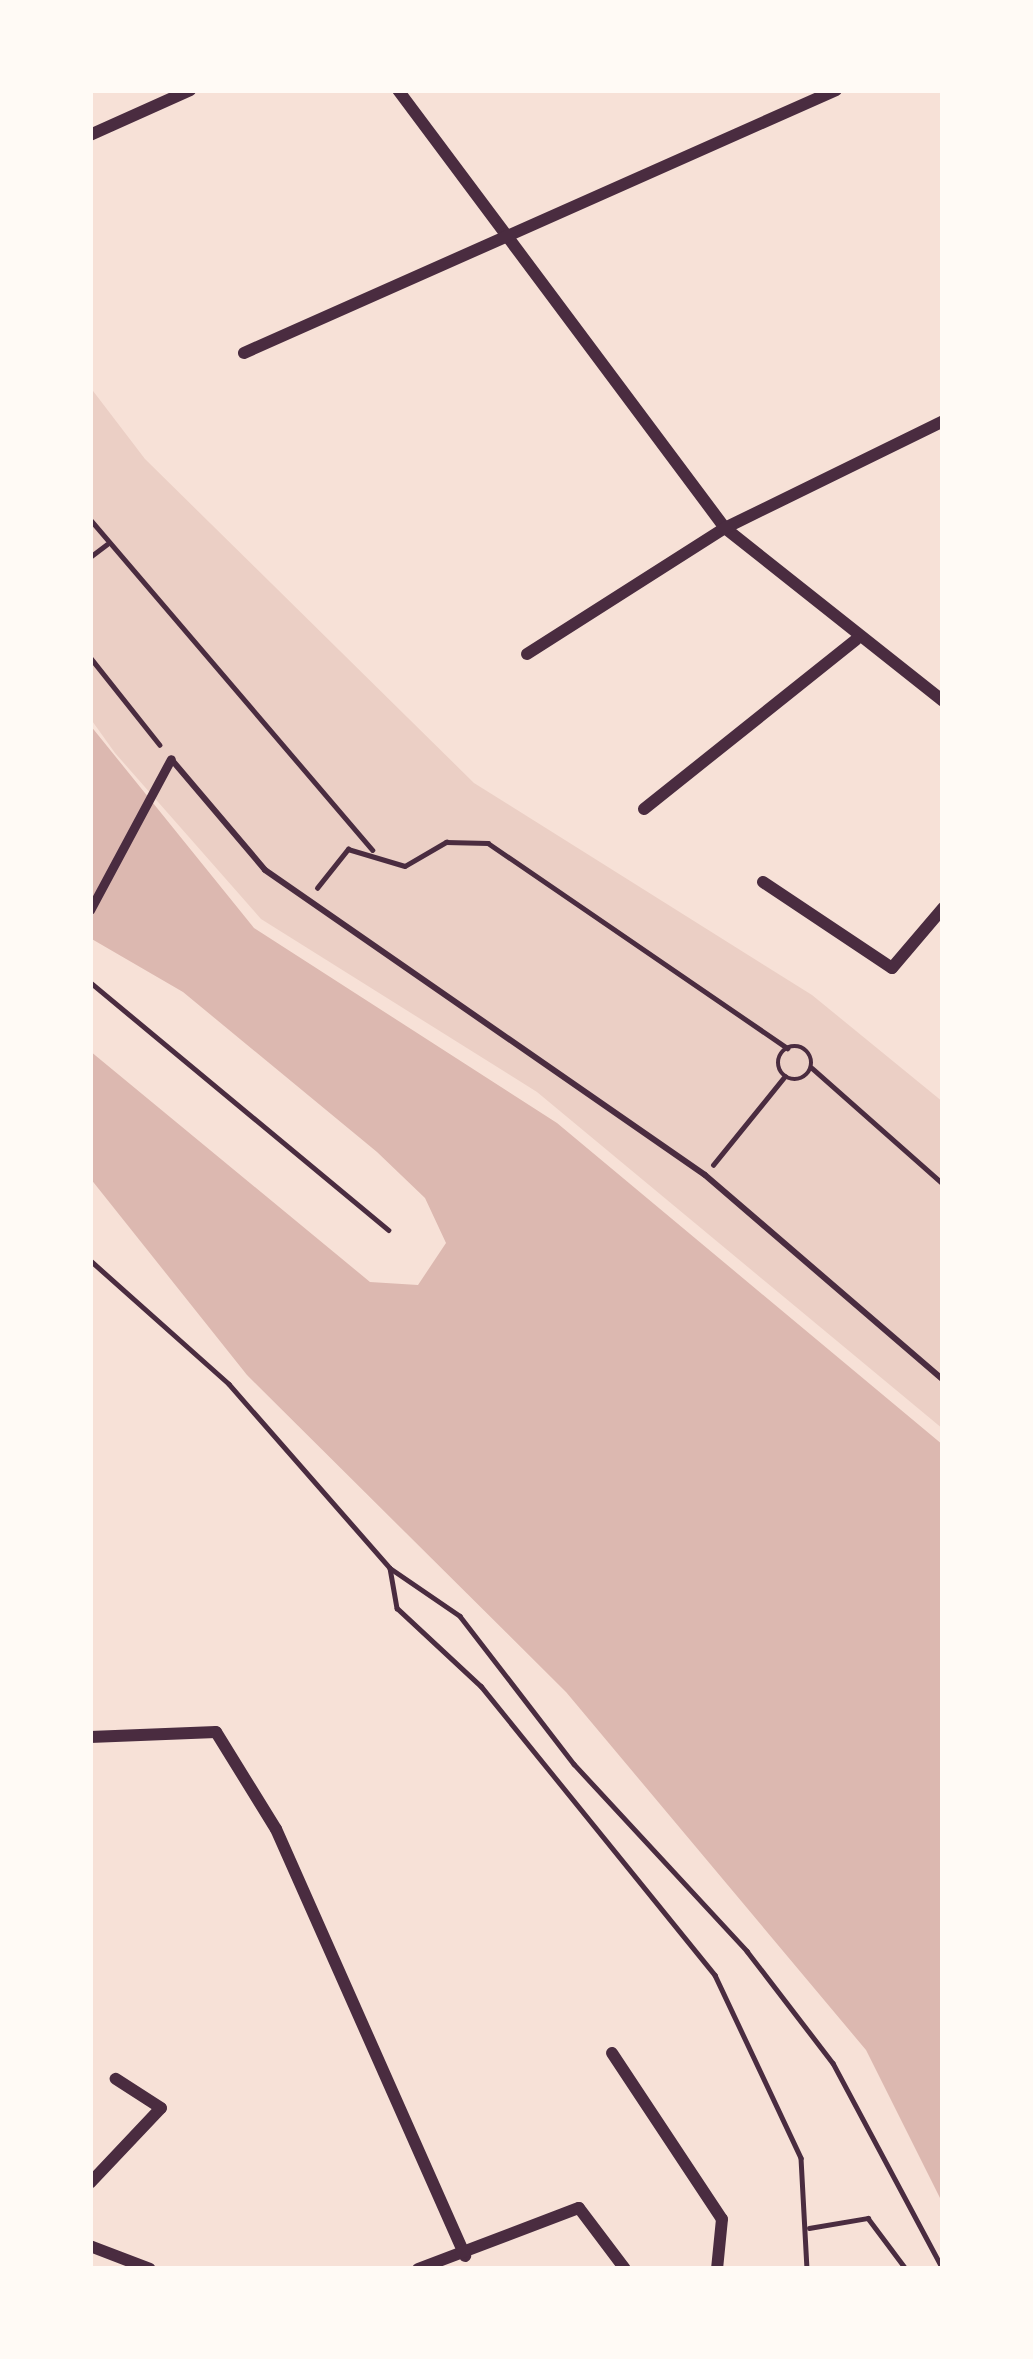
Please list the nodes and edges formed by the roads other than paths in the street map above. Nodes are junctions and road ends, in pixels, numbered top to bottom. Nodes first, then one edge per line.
1 (190, 90) edge
2 (398, 90) edge
3 (836, 90) edge
4 (90, 135) edge
5 (508, 236) junction
6 (244, 353) dead end
7 (943, 421) edge
8 (725, 528) junction
9 (856, 640) junction
10 (527, 654) dead end
11 (943, 700) edge
12 (171, 759) joint
13 (644, 809) dead end
14 (763, 882) dead end
15 (943, 908) edge
16 (90, 910) edge
17 (943, 1380) edge
18 (90, 1737) edge
19 (613, 2053) dead end
20 (116, 2079) dead end
21 (90, 2183) edge
22 (90, 2246) edge
23 (464, 2256) junction
24 (150, 2269) edge
25 (418, 2269) edge
26 (625, 2269) edge
27 (717, 2269) edge

1 - 4 street
2 - 5 street
3 - 5 street
5 - 6 street
5 - 8 street
7 - 8 street
8 - 9 street
8 - 10 street
9 - 11 street
9 - 13 street
12 - 16 street
12 - 17 lane
14 - 15 street
18 - 23 street
19 - 27 street
20 - 21 street
22 - 24 street
23 - 25 street
23 - 26 street

